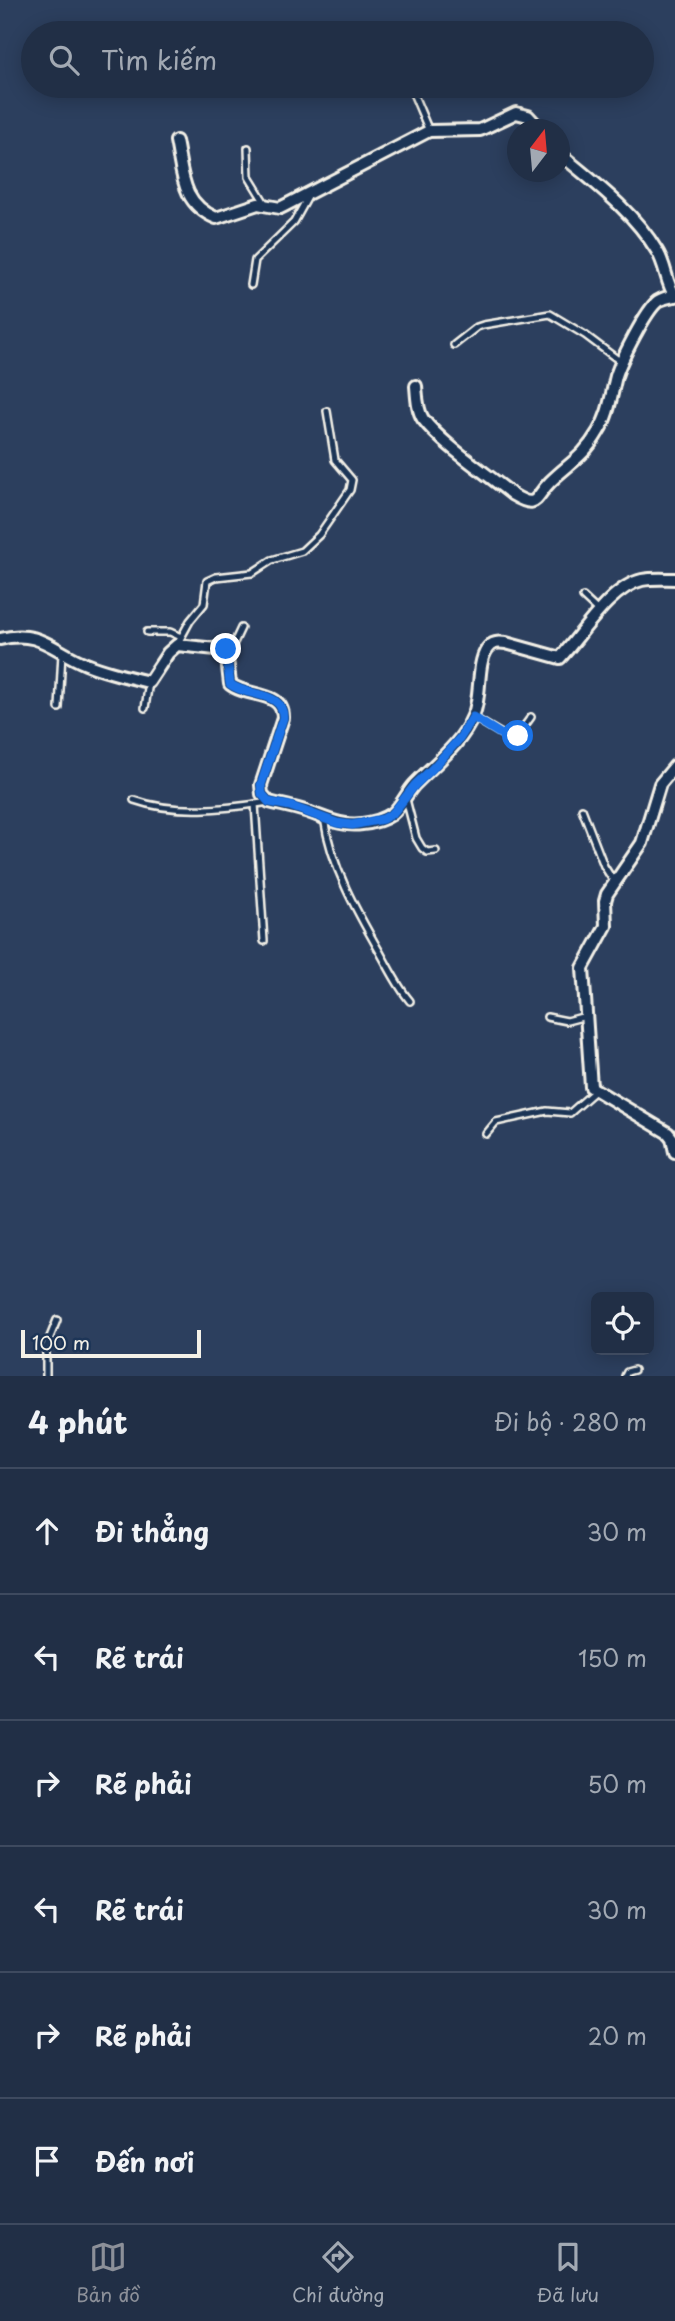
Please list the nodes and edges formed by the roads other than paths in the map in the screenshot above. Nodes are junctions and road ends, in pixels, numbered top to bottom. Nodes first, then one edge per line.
1 (415, 98) edge
2 (531, 119) edge
3 (429, 131) junction
4 (176, 141) dead end
5 (248, 148) dead end
6 (570, 163) edge
7 (309, 195) junction
8 (265, 205) junction
9 (251, 285) dead end
10 (674, 296) edge
11 (454, 345) dead end
12 (621, 362) junction
13 (416, 386) dead end
14 (327, 411) dead end
15 (675, 579) edge
16 (583, 597) dead end
17 (599, 612) junction
18 (241, 628) dead end
19 (147, 632) dead end
20 (0, 639) edge
21 (179, 641) junction
22 (226, 649) junction
23 (62, 653) junction
24 (149, 682) junction
25 (59, 708) dead end
26 (145, 708) dead end
27 (473, 717) junction
28 (531, 717) dead end
29 (675, 766) edge
30 (405, 797) junction
31 (134, 800) dead end
32 (269, 802) junction
33 (255, 804) junction
34 (582, 808) dead end
35 (324, 818) junction
36 (436, 851) dead end
37 (614, 882) junction
38 (264, 941) dead end
39 (410, 1001) dead end
40 (586, 1016) junction
41 (547, 1017) dead end
42 (595, 1091) junction
43 (486, 1134) dead end
44 (674, 1138) edge
45 (675, 1152) edge
46 (57, 1320) dead end
47 (634, 1370) dead end
48 (46, 1376) edge
49 (625, 1376) edge

1 - 3 lane
2 - 3 street
3 - 7 street
4 - 8 street
5 - 8 lane
6 - 10 street
7 - 8 street
7 - 9 lane
10 - 12 street
11 - 12 lane
12 - 13 street
14 - 21 lane
15 - 17 street
16 - 17 lane
17 - 27 street
18 - 22 lane
19 - 21 lane
20 - 23 street
21 - 22 street
21 - 24 street
22 - 32 street
23 - 24 street
23 - 25 lane
24 - 26 lane
27 - 28 lane
27 - 30 street
29 - 37 street
30 - 35 street
30 - 36 lane
31 - 33 lane
32 - 33 lane
32 - 35 street
33 - 38 lane
34 - 37 lane
35 - 39 lane
37 - 40 street
40 - 41 lane
40 - 42 street
42 - 43 lane
42 - 44 street
44 - 45 street
46 - 48 lane
47 - 49 lane

